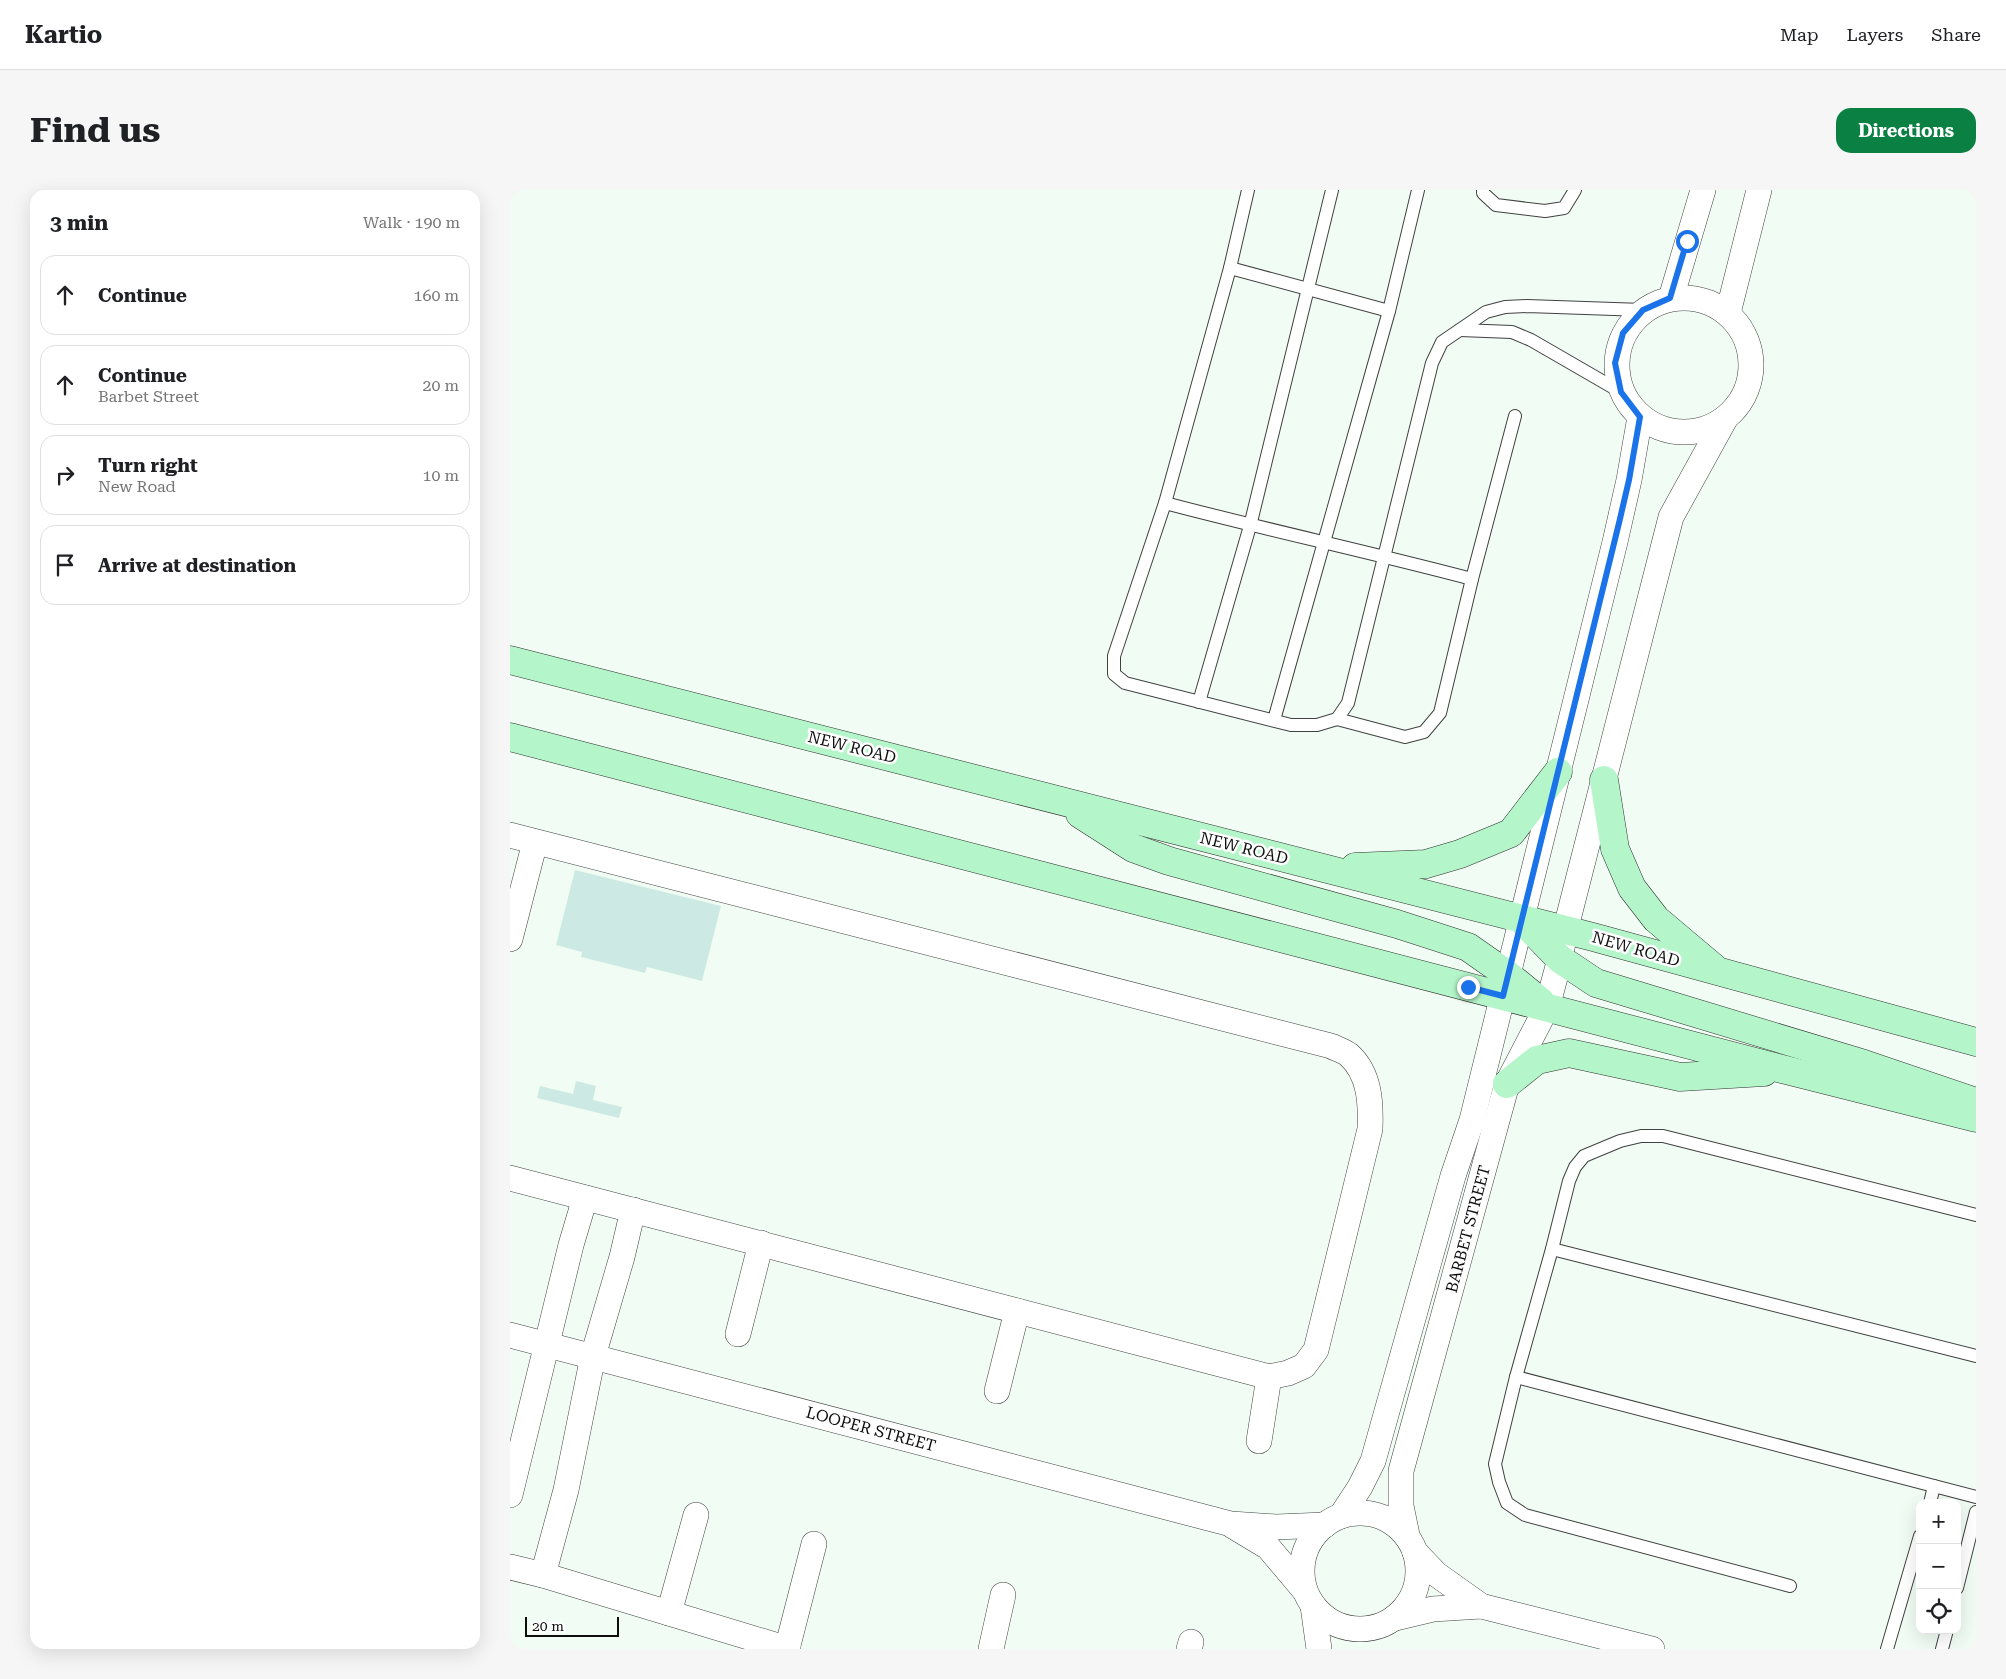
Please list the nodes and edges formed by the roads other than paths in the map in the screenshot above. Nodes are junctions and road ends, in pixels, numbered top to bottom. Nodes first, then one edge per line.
1 (1248, 190) edge
2 (1332, 190) edge
3 (1418, 190) edge
4 (1483, 190) edge
5 (1575, 190) edge
6 (1703, 190) edge
7 (1758, 190) edge
8 (1230, 268) junction
9 (1309, 290) junction
10 (1670, 298) junction
11 (1643, 310) junction
12 (1389, 311) junction
13 (1728, 313) junction
14 (1460, 330) junction
15 (1621, 392) junction
16 (1515, 416) dead end
17 (1640, 417) junction
18 (1725, 419) junction
19 (1165, 503) junction
20 (1250, 526) junction
21 (1324, 542) junction
22 (1384, 556) junction
23 (1472, 578) junction
24 (510, 660) edge
25 (1199, 702) junction
26 (1337, 718) junction
27 (1274, 720) junction
28 (510, 737) edge
29 (1558, 772) junction
30 (1604, 780) junction
31 (1057, 800) junction
32 (510, 835) edge
33 (535, 842) junction
34 (1324, 868) junction
35 (1521, 919) junction
36 (1565, 931) junction
37 (510, 939) edge
38 (1560, 959) junction
39 (1719, 972) junction
40 (1506, 986) junction
41 (1547, 1007) junction
42 (1976, 1042) edge
43 (1786, 1070) junction
44 (1508, 1084) junction
45 (1976, 1102) edge
46 (1976, 1118) edge
47 (510, 1178) edge
48 (585, 1198) junction
49 (634, 1210) junction
50 (1976, 1215) edge
51 (761, 1243) junction
52 (1552, 1249) junction
53 (1017, 1311) junction
54 (738, 1334) dead end
55 (510, 1335) edge
56 (547, 1345) junction
57 (593, 1356) junction
58 (1976, 1356) edge
59 (1269, 1377) junction
60 (1516, 1377) junction
61 (997, 1392) dead end
62 (1259, 1441) dead end
63 (1934, 1486) junction
64 (510, 1495) edge
65 (1976, 1497) edge
66 (1931, 1499) edge
67 (1976, 1512) edge
68 (696, 1515) dead end
69 (1333, 1521) junction
70 (1231, 1524) junction
71 (814, 1544) dead end
72 (1411, 1544) junction
73 (1918, 1544) edge
74 (510, 1568) edge
75 (1961, 1572) edge
76 (543, 1574) junction
77 (1790, 1586) dead end
78 (1003, 1595) dead end
79 (1309, 1598) junction
80 (1481, 1606) junction
81 (669, 1613) junction
82 (1388, 1622) junction
83 (1946, 1634) edge
84 (787, 1649) edge
85 (991, 1649) edge
86 (1319, 1649) edge
87 (1365, 1649) edge
88 (1652, 1649) edge
89 (1886, 1649) edge
90 (1942, 1649) edge

1 - 8 lane
2 - 9 lane
3 - 12 lane
4 - 5 lane
6 - 10 street
7 - 13 street
8 - 9 lane
8 - 19 lane
9 - 12 lane
9 - 20 lane
10 - 11 street
10 - 13 street
11 - 14 lane
11 - 15 street
12 - 21 lane
13 - 18 street
14 - 15 lane
14 - 22 lane
15 - 17 street
16 - 23 lane
17 - 18 street
17 - 29 street, BARBET STREET
18 - 30 street, BARBET STREET
19 - 20 lane
19 - 25 lane
20 - 21 lane
20 - 25 lane
21 - 22 lane
21 - 27 lane
22 - 23 lane
22 - 26 lane
23 - 26 lane
24 - 31 main road, NEW ROAD
25 - 27 lane
26 - 27 lane
28 - 40 main road
29 - 34 main road
29 - 35 street, BARBET STREET
30 - 36 street, BARBET STREET
30 - 39 main road
31 - 34 main road, NEW ROAD
31 - 40 main road
32 - 33 street
33 - 37 street
33 - 59 street
34 - 35 main road, NEW ROAD
35 - 36 main road, NEW ROAD
35 - 38 main road
35 - 40 street, BARBET STREET
36 - 38 street, BARBET STREET
36 - 39 main road, NEW ROAD
38 - 41 street, BARBET STREET
38 - 45 main road
39 - 42 main road, NEW ROAD
40 - 41 main road
40 - 69 street, BARBET STREET
41 - 43 main road
41 - 44 street, BARBET STREET
43 - 44 main road
43 - 46 main road
44 - 72 street, BARBET STREET
47 - 48 street
48 - 49 street
48 - 56 street
49 - 51 street
49 - 57 street
50 - 52 lane
51 - 53 street
51 - 54 street
52 - 58 lane
52 - 60 lane
53 - 59 street
53 - 61 street
55 - 56 street, LOOPER STREET
56 - 57 street, LOOPER STREET
56 - 64 street
57 - 70 street, LOOPER STREET
57 - 76 street
59 - 62 street
60 - 63 lane
60 - 77 lane
63 - 65 lane
63 - 66 lane
67 - 75 lane
68 - 81 street
69 - 70 street, LOOPER STREET
69 - 72 street
69 - 79 street
70 - 79 street, LOOPER STREET
71 - 84 street
72 - 80 street
72 - 82 street
73 - 89 lane
74 - 76 street
76 - 81 street
78 - 85 street
79 - 82 street
79 - 86 street
80 - 82 street
80 - 88 street
81 - 84 street
82 - 87 street
83 - 90 lane

